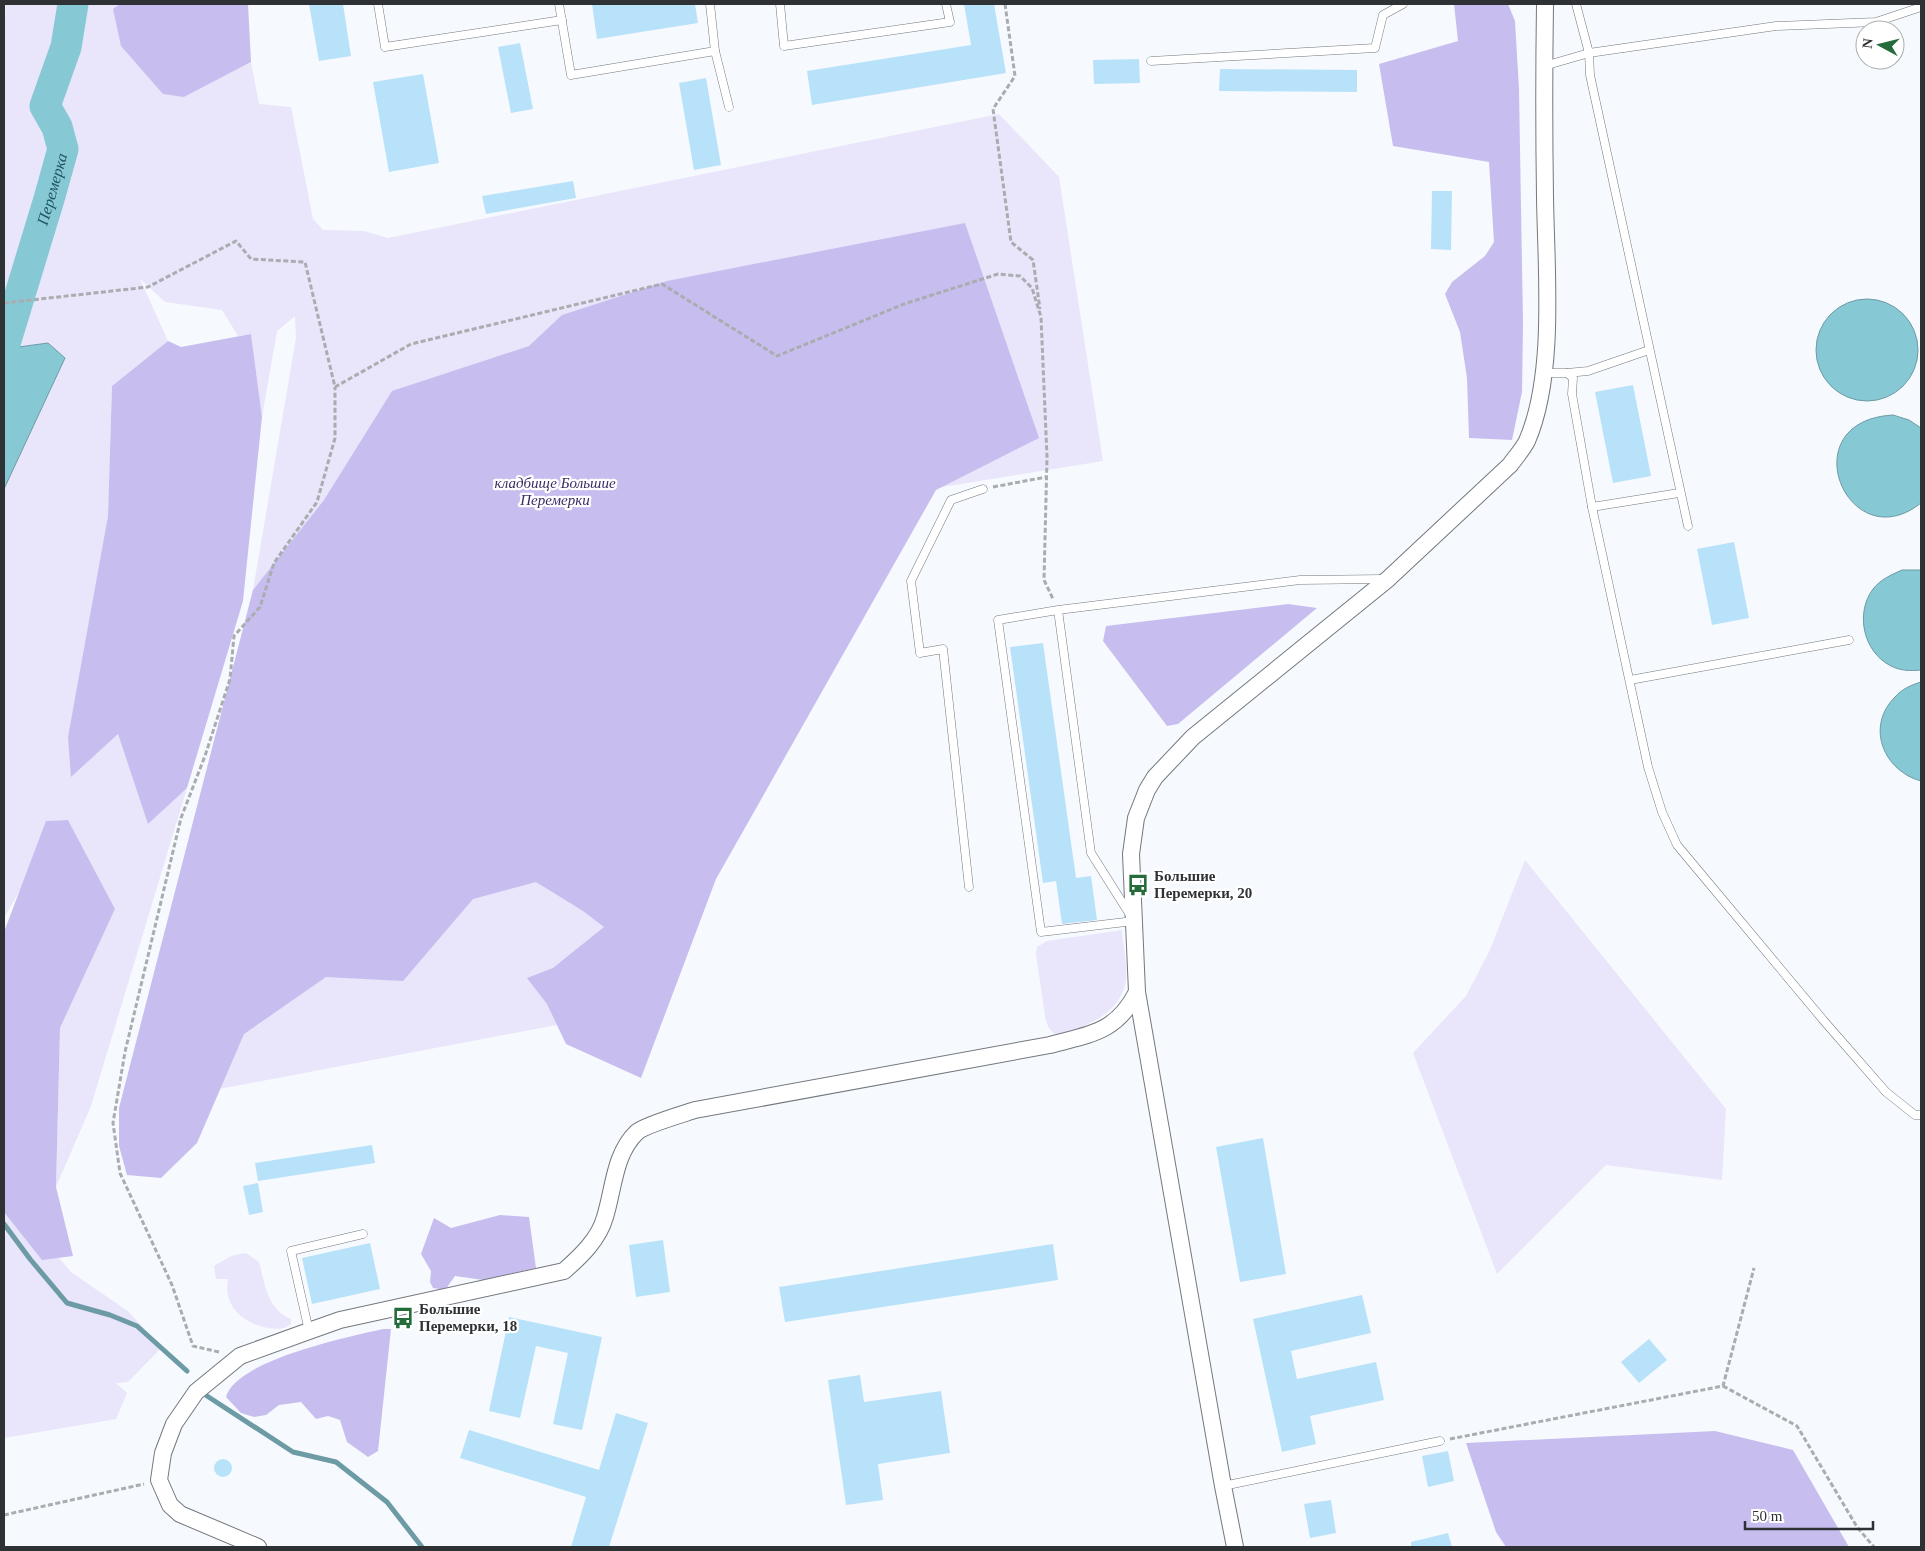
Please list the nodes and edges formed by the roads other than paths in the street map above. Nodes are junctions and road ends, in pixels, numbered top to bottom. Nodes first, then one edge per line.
1 (378, 4) edge
2 (560, 4) edge
3 (710, 4) edge
4 (780, 4) edge
5 (946, 4) edge
6 (1403, 4) edge
7 (1544, 4) edge
8 (1576, 4) edge
9 (1921, 7) edge
10 (562, 20) junction
11 (714, 51) junction
12 (1589, 53) junction
13 (1151, 61) dead end
14 (1544, 66) junction
15 (729, 107) dead end
16 (1649, 350) junction
17 (1545, 373) junction
18 (1567, 373) junction
19 (983, 489) road end
20 (1680, 493) junction
21 (1592, 507) junction
22 (1688, 526) dead end
23 (1388, 579) junction
24 (1058, 610) junction
25 (1849, 640) dead end
26 (1630, 680) junction
27 (969, 888) dead end
28 (1134, 921) junction
29 (1136, 992) junction
30 (1921, 1115) edge
31 (363, 1234) dead end
32 (309, 1330) junction
33 (1440, 1441) road end
34 (1223, 1486) junction
35 (258, 1547) edge
36 (1235, 1547) edge

1 - 10 lane
2 - 10 lane
3 - 11 lane
4 - 5 lane
6 - 13 lane
7 - 14 street
8 - 12 lane
9 - 12 lane
10 - 11 lane
11 - 15 lane
12 - 14 lane
12 - 16 lane
14 - 17 street
16 - 18 lane
16 - 20 lane
17 - 18 lane
17 - 23 street
18 - 21 lane
19 - 27 lane
20 - 21 lane
20 - 22 lane
21 - 26 lane
23 - 24 lane
23 - 28 street
24 - 28 lane
24 - 28 lane
25 - 26 lane
26 - 30 lane
28 - 29 street
29 - 32 street
29 - 34 street
31 - 32 lane
32 - 35 street
33 - 34 lane
34 - 36 street

